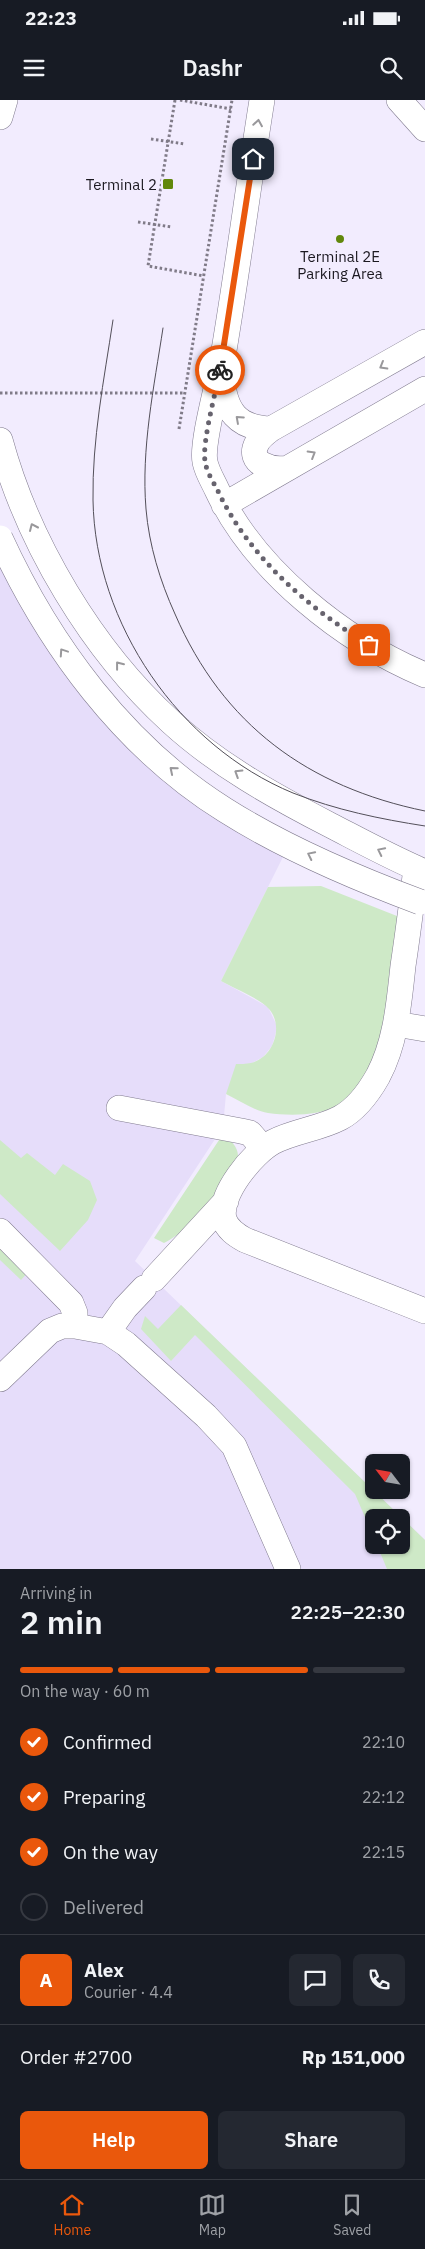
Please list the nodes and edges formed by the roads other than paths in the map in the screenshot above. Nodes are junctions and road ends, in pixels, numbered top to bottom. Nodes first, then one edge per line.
1 (5, 100) edge
2 (262, 100) edge
3 (399, 100) edge
4 (0, 117) edge
5 (425, 129) edge
6 (425, 342) edge
7 (222, 361) junction
8 (425, 389) edge
9 (336, 393) junction
10 (271, 428) junction
11 (357, 428) junction
12 (0, 440) edge
13 (288, 468) junction
14 (224, 505) junction
15 (0, 538) edge
16 (425, 675) edge
17 (420, 870) edge
18 (423, 903) edge
19 (396, 1024) junction
20 (425, 1030) edge
21 (119, 1108) dead end
22 (263, 1148) junction
23 (226, 1201) junction
24 (0, 1232) edge
25 (425, 1311) edge
26 (75, 1326) junction
27 (108, 1332) junction
28 (0, 1379) edge
29 (288, 1569) edge

1 - 4 street
7 -> 2 street
3 - 5 street
6 -> 9 street
10 -> 7 street
7 - 14 street
8 - 11 street
9 - 10 street
9 - 11 street
10 - 13 street
13 -> 11 street
17 -> 12 street
13 - 14 street
14 - 16 street
18 -> 15 street, bridge
17 - 19 street
19 - 20 street
19 - 22 street
21 - 22 street
22 - 23 street
23 - 25 street
23 - 27 street
24 - 26 street
26 - 27 street
26 - 28 street
27 - 29 street

